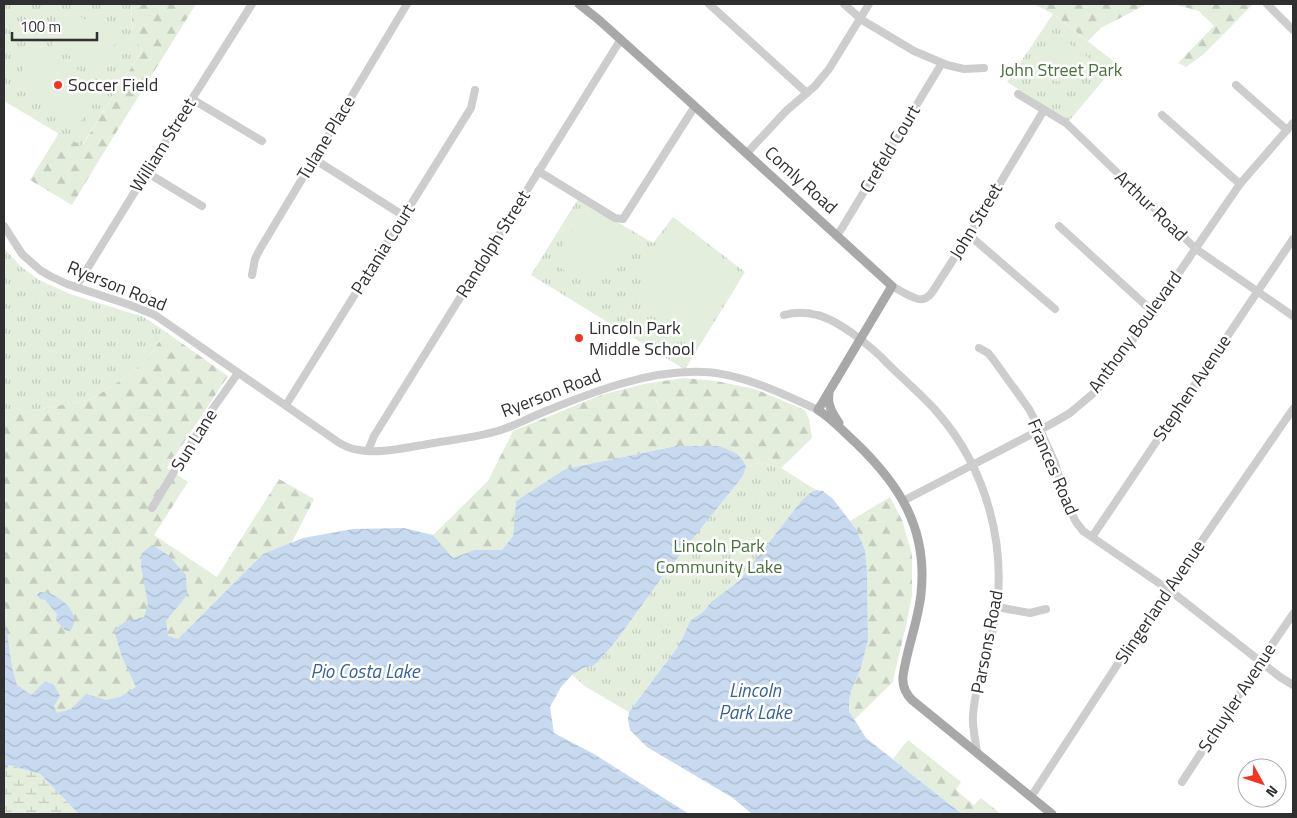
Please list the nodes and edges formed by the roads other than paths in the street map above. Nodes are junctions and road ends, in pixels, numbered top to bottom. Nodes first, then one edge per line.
1 (252, 4) edge
2 (407, 4) edge
3 (709, 4) edge
4 (844, 4) edge
5 (869, 4) edge
6 (1267, 4) edge
7 (585, 6) edge
8 (860, 18) junction
9 (1293, 30) edge
10 (621, 39) junction
11 (942, 63) junction
12 (984, 68) dead end
13 (1236, 85) dead end
14 (475, 90) dead end
15 (808, 93) junction
16 (1018, 94) dead end
17 (192, 99) junction
18 (695, 106) junction
19 (1044, 110) junction
20 (1162, 115) dead end
21 (1290, 127) edge
22 (262, 141) dead end
23 (747, 153) junction
24 (314, 159) junction
25 (538, 171) junction
26 (146, 172) junction
27 (1240, 184) junction
28 (202, 206) dead end
29 (404, 216) junction
30 (4, 226) edge
31 (1059, 226) dead end
32 (837, 234) junction
33 (968, 235) junction
34 (1293, 239) edge
35 (1194, 248) junction
36 (252, 275) dead end
37 (892, 286) junction
38 (76, 287) junction
39 (1258, 292) junction
40 (1055, 310) dead end
41 (1152, 311) junction
42 (1291, 314) edge
43 (784, 315) dead end
44 (860, 340) junction
45 (979, 348) dead end
46 (238, 373) junction
47 (830, 390) junction
48 (286, 405) junction
49 (818, 410) junction
50 (1293, 410) edge
51 (1040, 430) junction
52 (855, 442) junction
53 (368, 451) junction
54 (972, 464) junction
55 (903, 501) junction
56 (152, 508) dead end
57 (1092, 537) junction
58 (1168, 589) junction
59 (997, 607) junction
60 (1046, 609) dead end
61 (1293, 614) edge
62 (1261, 661) junction
63 (1293, 686) edge
64 (977, 753) junction
65 (1182, 782) dead end
66 (1031, 797) junction
67 (1052, 814) edge

1 - 17 street, William Street
2 - 24 street, Tulane Place
3 - 15 street
4 - 8 street
5 - 8 street
6 - 9 street
7 - 10 main road, Comly Road
8 - 11 street
8 - 15 street
10 - 18 main road, Comly Road
10 - 25 street, Randolph Street
11 - 12 street
11 - 32 street, Crefeld Court
13 - 21 street
14 - 29 street, Patania Court
15 - 23 street
16 - 19 street, Arthur Road
17 - 22 street
17 - 26 street, William Street
18 - 23 main road, Comly Road
18 - 25 street
19 - 33 street, John Street
19 - 35 street, Arthur Road
20 - 27 street
21 - 27 street, Anthony Boulevard
23 - 32 main road, Comly Road
24 - 29 street
24 - 36 street, Tulane Place
25 - 53 street, Randolph Street
26 - 28 street
26 - 38 street, William Street
27 - 35 street, Anthony Boulevard
29 - 48 street, Patania Court
30 - 38 street, Ryerson Road
31 - 41 street
32 - 37 main road, Comly Road
33 - 37 street, John Street
33 - 40 street
34 - 39 street, Stephen Avenue
35 - 39 street, Arthur Road
35 - 41 street, Anthony Boulevard
37 - 44 main road
38 - 46 street, Ryerson Road
39 - 42 street, Arthur Road
39 - 57 street, Stephen Avenue
41 - 51 street, Anthony Boulevard
43 - 44 street, Parsons Road
44 - 47 main road
44 - 54 street, Parsons Road
45 - 51 street, Frances Road
46 - 48 street, Ryerson Road
46 - 56 street, Sun Lane
47 - 49 main road
47 - 52 main road
48 - 53 street, Ryerson Road
49 - 52 main road, Ryerson Road
49 - 53 street, Ryerson Road
50 - 58 street, Slingerland Avenue
51 - 54 street, Anthony Boulevard
51 - 57 street, Frances Road
52 - 55 main road, Ryerson Road
54 - 55 street, Anthony Boulevard
54 - 59 street, Parsons Road
55 - 64 main road, Ryerson Road
57 - 58 street, Frances Road
58 - 62 street, Frances Road
58 - 66 street, Slingerland Avenue
59 - 60 street
59 - 64 street, Parsons Road
61 - 62 street, Schuyler Avenue
62 - 63 street, Frances Road
62 - 65 street, Schuyler Avenue
64 - 66 main road
66 - 67 main road

